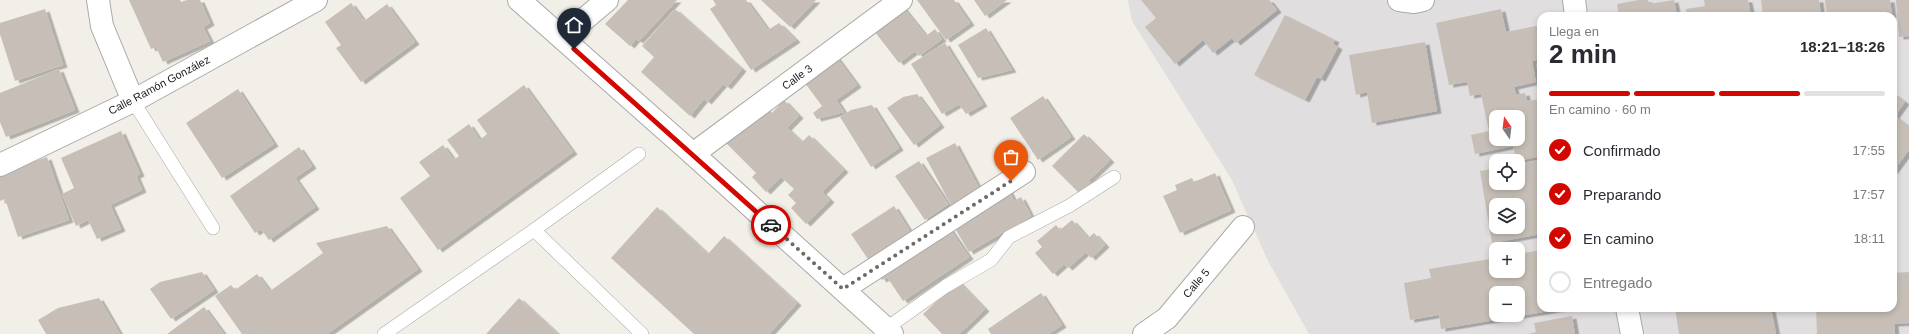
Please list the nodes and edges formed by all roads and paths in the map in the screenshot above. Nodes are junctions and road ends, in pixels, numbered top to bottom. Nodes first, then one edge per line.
1 (98, 0) edge
2 (316, 0) edge
3 (519, 0) edge
4 (607, 0) edge
5 (901, 0) edge
6 (1399, 0) edge
7 (1423, 0) edge
8 (1574, 0) edge
9 (1576, 12) edge
10 (562, 38) junction
11 (133, 101) junction
12 (639, 154) dead end
13 (693, 154) junction
14 (0, 165) edge
15 (1024, 172) dead end
16 (1114, 177) dead end
17 (1243, 227) dead end
18 (213, 228) dead end
19 (534, 230) junction
20 (843, 289) junction
21 (1628, 312) edge
22 (886, 332) edge
23 (384, 334) edge
24 (642, 334) edge
25 (1144, 334) edge
26 (1632, 334) edge

1 - 11 street
2 - 11 street, Calle Ramón González
3 - 10 street
4 - 10 street
5 - 13 street, Calle 3
6 - 7 street
8 - 9 street
10 - 13 street
11 - 14 street, Calle Ramón González
11 - 18 lane
12 - 19 lane
13 - 20 street
15 - 20 street
16 - 22 lane
17 - 25 street, Calle 5
19 - 23 lane
19 - 24 lane
20 - 22 street
21 - 26 street

